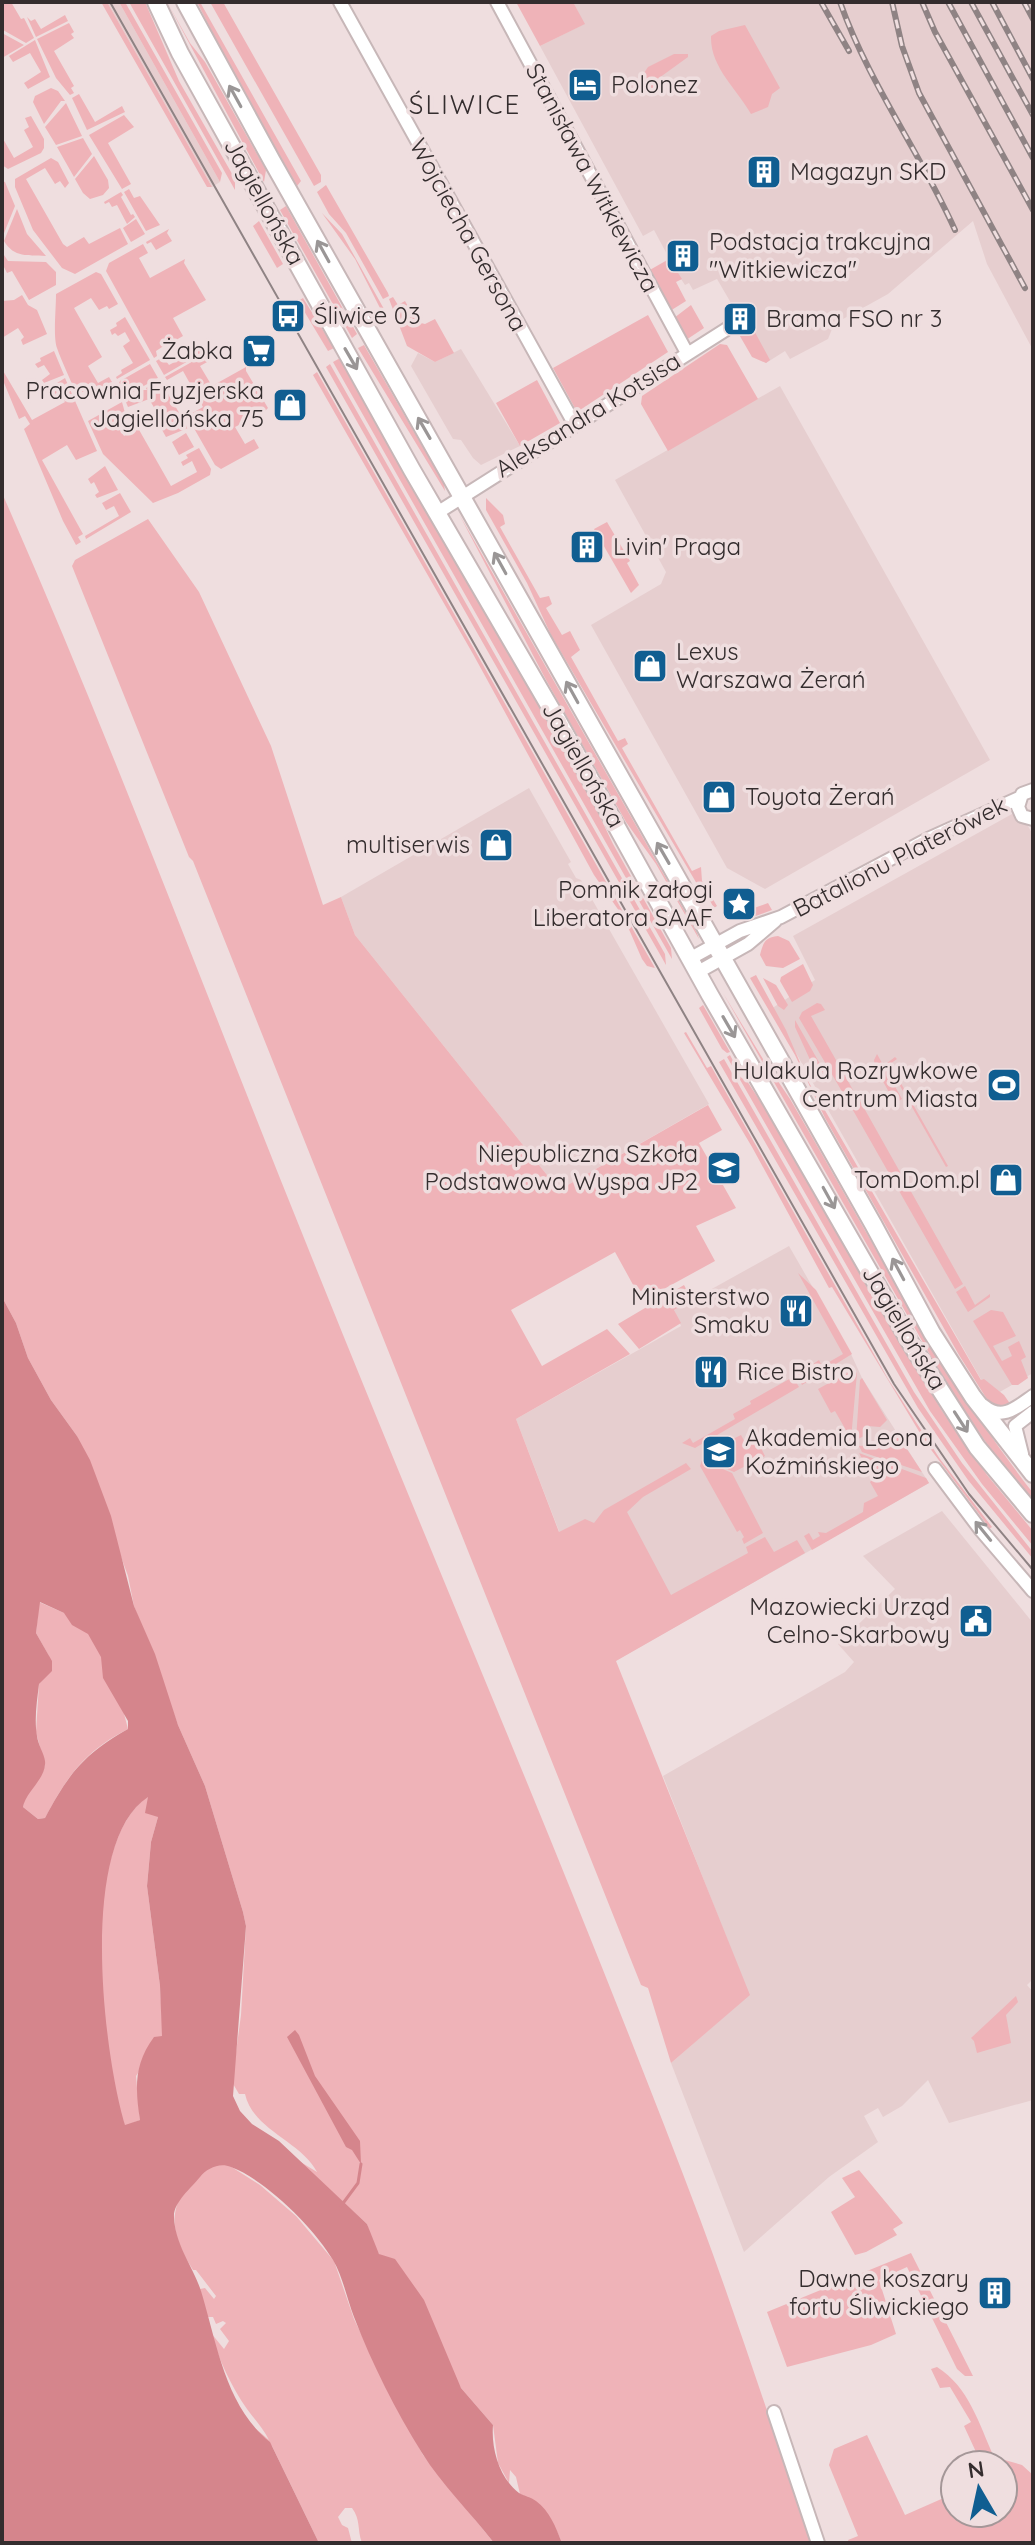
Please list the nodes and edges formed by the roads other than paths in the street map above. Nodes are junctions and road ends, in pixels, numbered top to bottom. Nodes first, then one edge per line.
1 (156, 2) edge
2 (185, 2) edge
3 (340, 2) edge
4 (497, 2) edge
5 (741, 320) dead end
6 (687, 353) junction
7 (575, 425) junction
8 (462, 495) junction
9 (437, 513) junction
10 (1033, 790) edge
11 (1019, 798) junction
12 (1033, 819) edge
13 (719, 952) junction
14 (695, 965) junction
15 (1033, 1396) edge
16 (973, 1397) junction
17 (1033, 1412) edge
18 (935, 1469) dead end
19 (1029, 1469) edge
20 (1033, 1514) edge
21 (1033, 1591) edge
22 (774, 2412) dead end
23 (818, 2543) edge

1 -> 9 main road, Jagiellońska
8 -> 2 main road, Jagiellońska
3 - 7 street, Wojciecha Gersona
4 - 6 street, Stanisława Witkiewicza
5 - 6 street, Aleksandra Kotsisa
6 - 7 street, Aleksandra Kotsisa
7 - 8 street, Aleksandra Kotsisa
8 - 9 street, Aleksandra Kotsisa
13 -> 8 main road, Jagiellońska
9 - 14 main road, Jagiellońska
10 - 11 street, Batalionu Platerówek
11 - 12 street, Batalionu Platerówek
11 - 13 street, Batalionu Platerówek
13 - 14 street, Batalionu Platerówek
16 -> 13 main road, Jagiellońska
14 -> 20 main road, Jagiellońska
15 - 16 street
16 - 19 main road, Jagiellońska
17 - 19 street
21 -> 18 street
22 - 23 street

